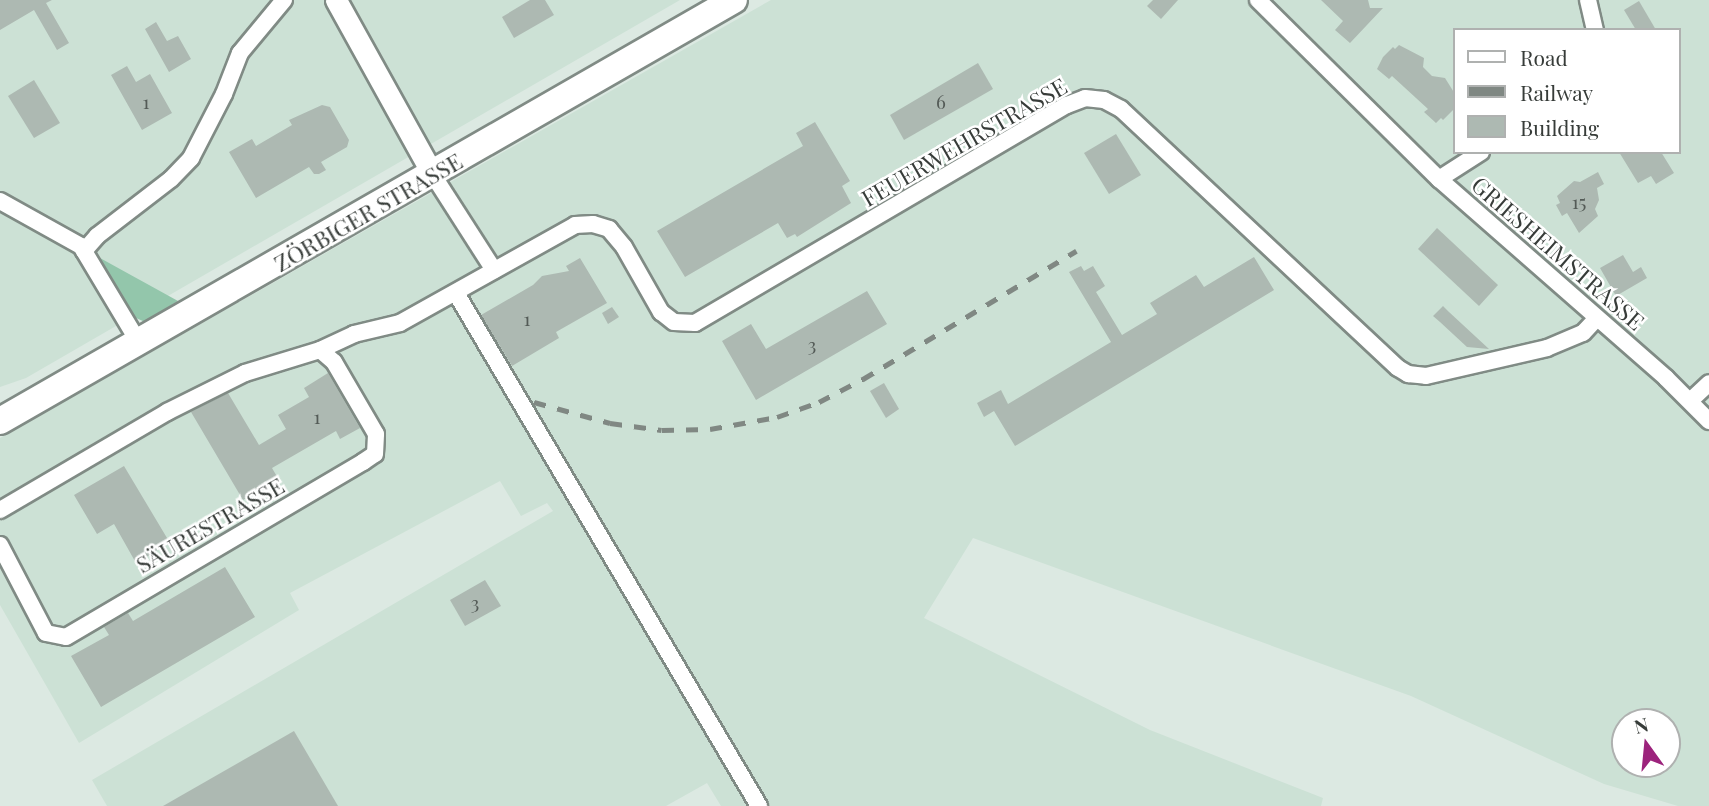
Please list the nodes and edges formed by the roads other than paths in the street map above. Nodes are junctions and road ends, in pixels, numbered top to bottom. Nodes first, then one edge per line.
1 (284, 0) edge
2 (337, 0) edge
3 (734, 0) edge
4 (1258, 0) edge
5 (1588, 0) edge
6 (1595, 28) edge
7 (1477, 154) edge
8 (433, 175) junction
9 (1439, 179) junction
10 (0, 201) edge
11 (84, 251) junction
12 (494, 270) junction
13 (456, 293) junction
14 (1596, 319) junction
15 (139, 343) junction
16 (320, 350) junction
17 (1709, 383) edge
18 (1690, 401) junction
19 (0, 421) edge
20 (1709, 421) edge
21 (0, 510) edge
22 (0, 545) edge
23 (759, 806) edge

1 - 11 street
2 - 8 street
3 - 8 main road, ZÖRBIGER STRASSE
4 - 9 street, GRIESHEIMSTRASSE
5 - 6 street
7 - 9 street
8 - 12 street
8 - 15 main road, ZÖRBIGER STRASSE
9 - 14 street, GRIESHEIMSTRASSE
10 - 11 street
11 - 15 street
12 - 13 street
12 - 14 street, FEUERWEHRSTRASSE
13 - 16 street
13 - 23 street
14 - 18 street, GRIESHEIMSTRASSE
15 - 19 main road, ZÖRBIGER STRASSE
16 - 21 street
16 - 22 street, SÄURESTRASSE
17 - 18 street
18 - 20 street, GRIESHEIMSTRASSE

